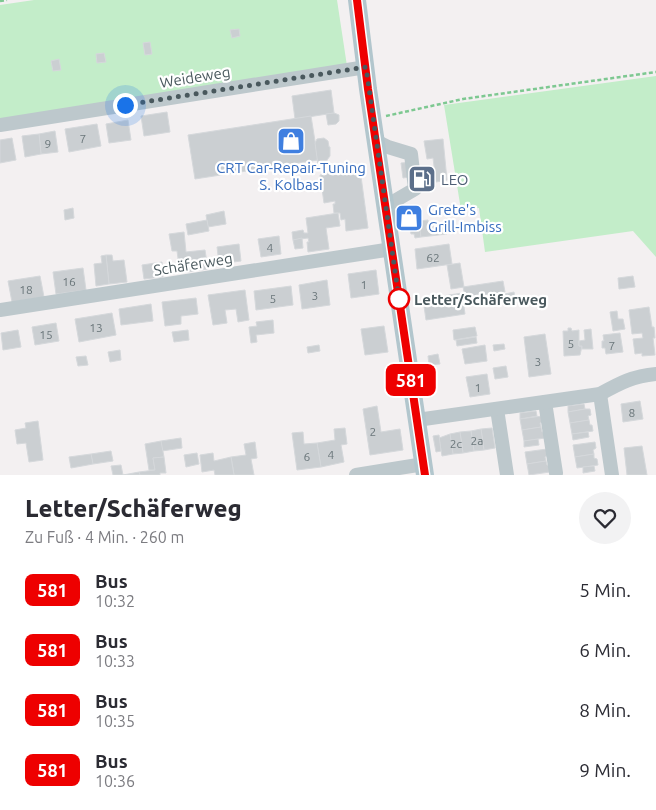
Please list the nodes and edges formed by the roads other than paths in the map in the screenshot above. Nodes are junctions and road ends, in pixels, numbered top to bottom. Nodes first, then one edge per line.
1 (357, 0) edge
2 (366, 67) junction
3 (0, 126) edge
4 (376, 141) junction
5 (386, 206) junction
6 (392, 249) junction
7 (0, 310) edge
8 (656, 374) edge
9 (600, 394) junction
10 (545, 402) junction
11 (497, 409) junction
12 (417, 420) junction
13 (424, 470) edge
14 (556, 473) dead end
15 (356, 475) edge
16 (507, 475) edge
17 (612, 475) edge

1 - 2 main road
2 - 3 street, Weideweg
2 - 4 main road
4 - 5 main road
4 - 5 street
5 - 6 main road
6 - 7 street, Schäferweg
6 - 12 main road
8 - 9 street
9 - 10 street
9 - 17 street
10 - 11 street
10 - 14 street
11 - 12 street
11 - 16 street
12 - 13 main road
13 - 15 street

